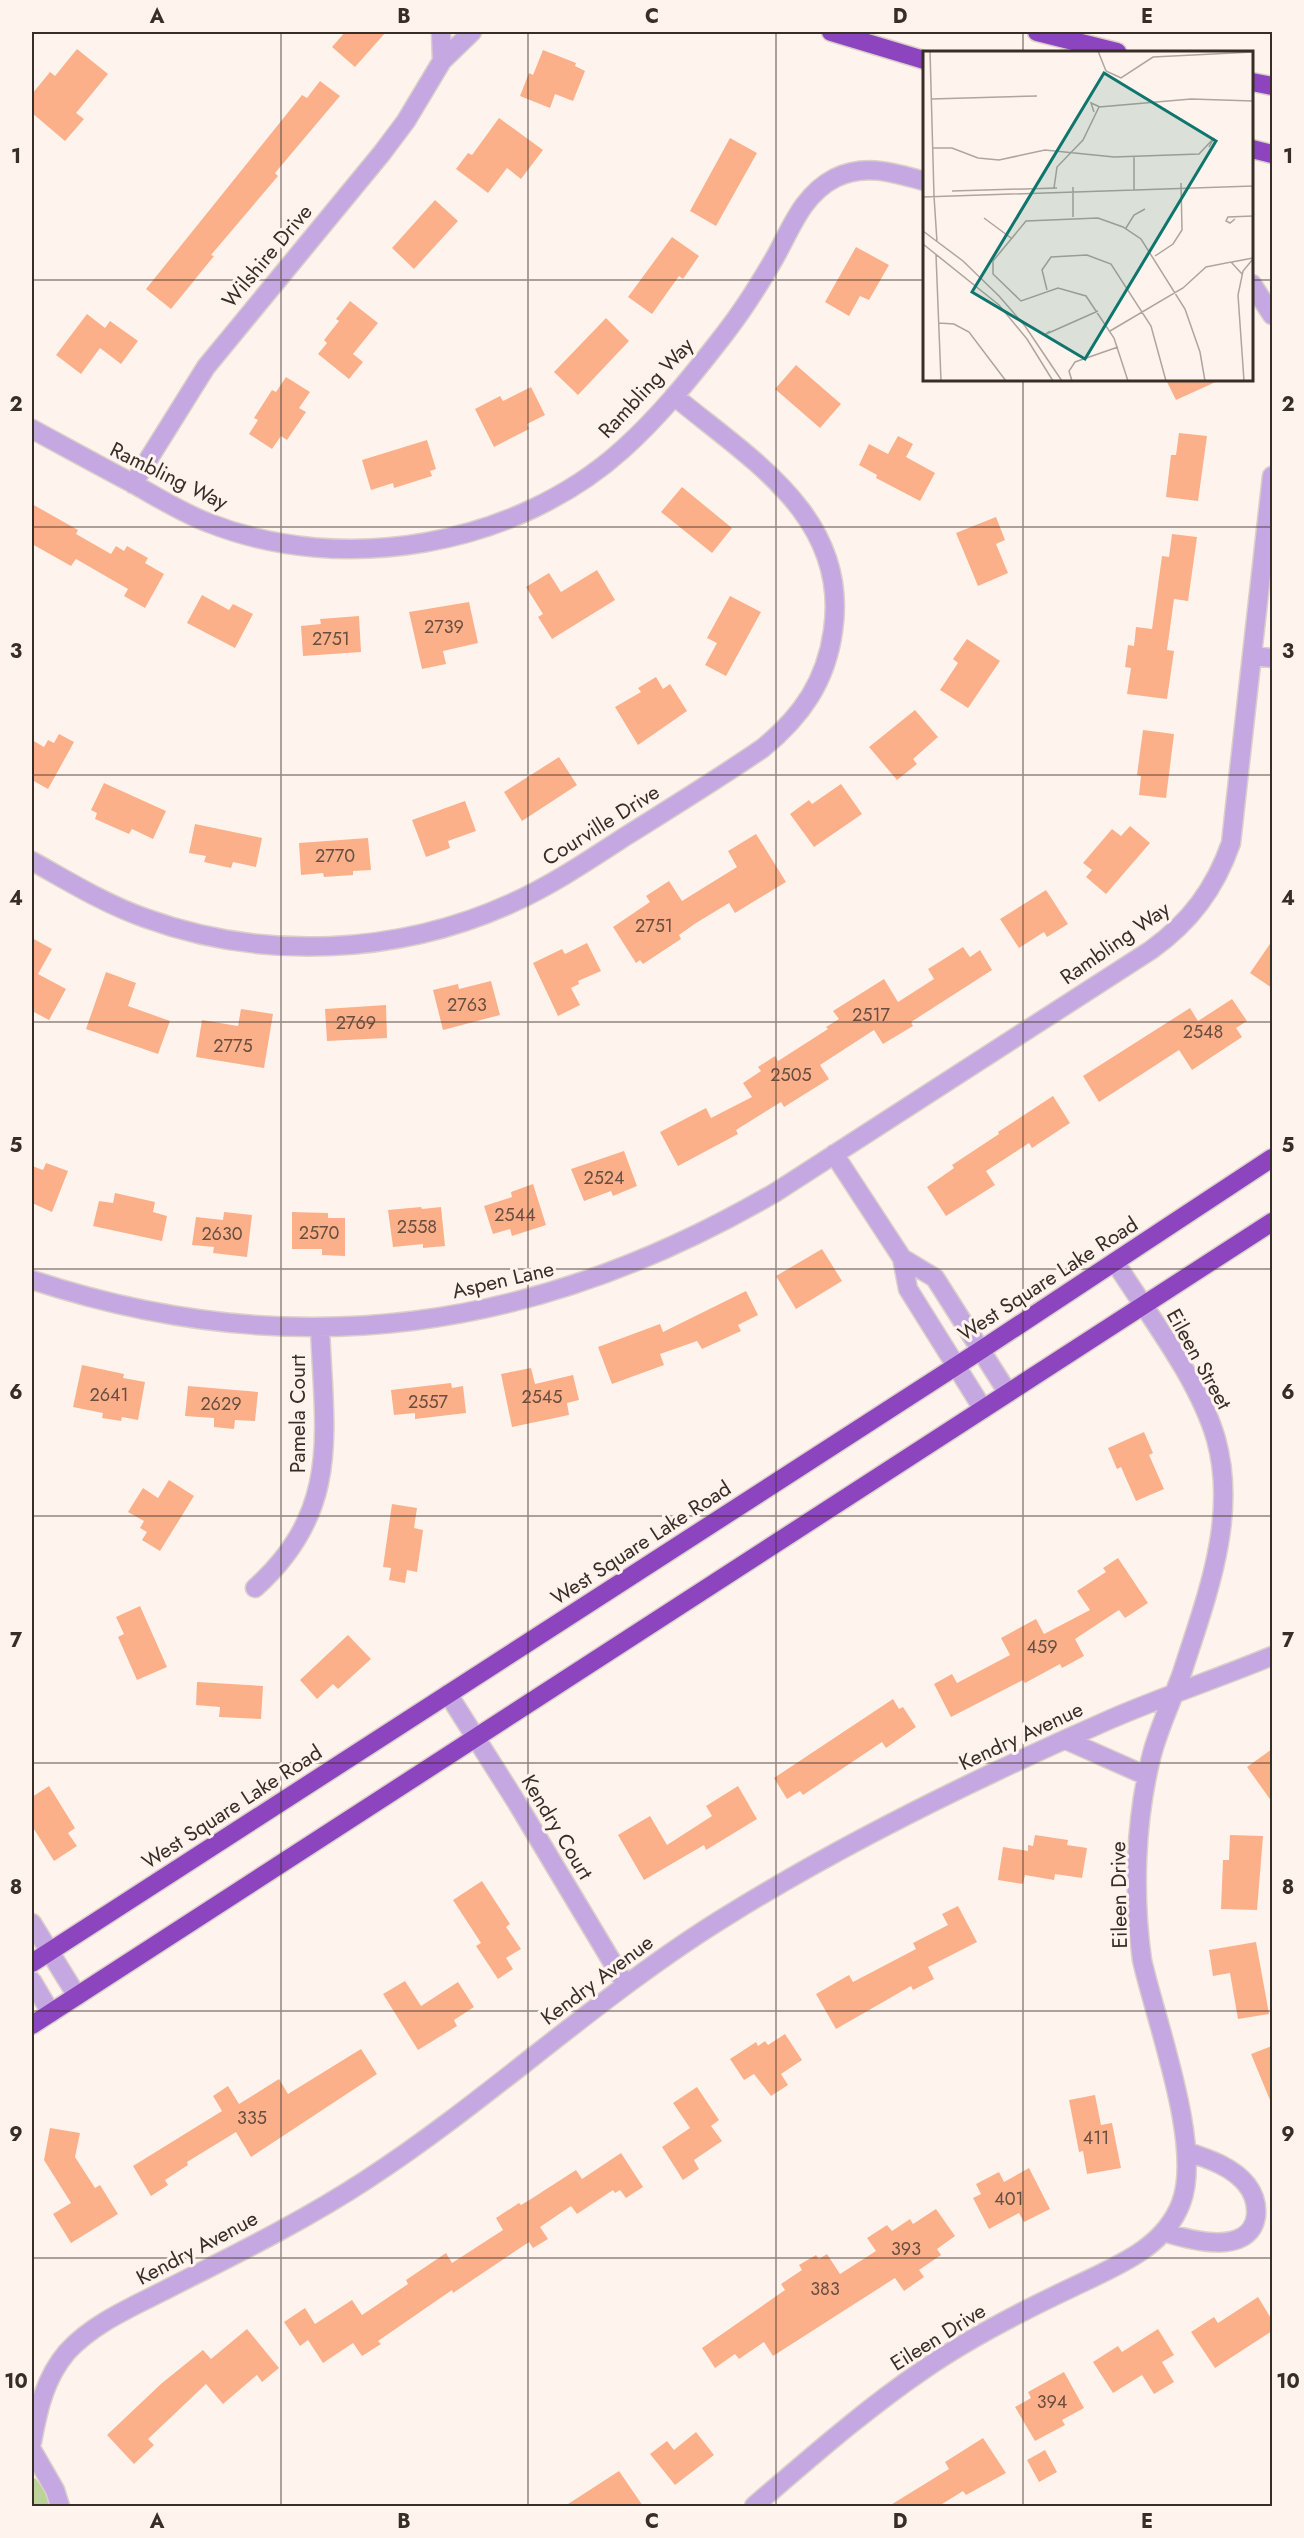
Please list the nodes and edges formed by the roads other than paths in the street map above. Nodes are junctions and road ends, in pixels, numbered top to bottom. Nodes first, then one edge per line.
1 (441, 32) edge
2 (472, 32) edge
3 (831, 32) edge
4 (1037, 32) edge
5 (1113, 51) edge
6 (923, 60) edge
7 (442, 61) junction
8 (1253, 82) edge
9 (1272, 86) edge
10 (1253, 149) edge
11 (1272, 154) edge
12 (923, 181) edge
13 (1253, 287) edge
14 (1272, 315) edge
15 (674, 396) junction
16 (32, 429) edge
17 (1272, 476) edge
18 (133, 484) junction
19 (1253, 656) junction
20 (1272, 658) edge
21 (32, 861) edge
22 (834, 1154) junction
23 (1272, 1158) edge
24 (1272, 1222) edge
25 (902, 1258) junction
26 (1116, 1262) junction
27 (32, 1280) edge
28 (1143, 1306) junction
29 (320, 1328) junction
30 (981, 1350) junction
31 (956, 1366) junction
32 (1008, 1393) junction
33 (983, 1409) junction
34 (255, 1588) dead end
35 (1272, 1656) edge
36 (448, 1694) junction
37 (1173, 1695) junction
38 (476, 1738) junction
39 (1065, 1740) junction
40 (1147, 1776) junction
41 (32, 1923) edge
42 (50, 1952) junction
43 (32, 1964) edge
44 (32, 1981) edge
45 (626, 1985) junction
46 (77, 1996) junction
47 (51, 2013) junction
48 (32, 2025) edge
49 (1188, 2152) junction
50 (1164, 2232) junction
51 (32, 2442) edge
52 (32, 2450) edge
53 (60, 2506) edge
54 (754, 2506) edge

1 - 7 street
2 - 7 street, Wilshire Drive
3 - 6 highway
4 - 5 highway
7 - 18 street, Wilshire Drive
8 - 9 highway
10 - 11 highway
12 - 15 street, Rambling Way
13 - 14 street
15 - 18 street, Rambling Way
15 - 21 street, Courville Drive
16 - 18 street, Rambling Way
17 - 19 street, Rambling Way
19 - 20 street
19 - 22 street, Rambling Way
22 - 25 street
22 - 29 street, Aspen Lane
23 - 26 highway, West Square Lake Road
24 - 28 highway
25 - 30 street
25 - 31 street
26 - 28 street, Eileen Street
26 - 30 highway, West Square Lake Road
27 - 29 street, Aspen Lane
28 - 32 highway
28 - 37 street, Eileen Street
29 - 34 street, Pamela Court
30 - 31 highway, West Square Lake Road
30 - 32 street
31 - 33 street
31 - 36 highway, West Square Lake Road
32 - 33 highway
33 - 38 highway
35 - 37 street, Kendry Avenue
36 - 38 street, Kendry Court
36 - 42 highway, West Square Lake Road
37 - 39 street, Kendry Avenue
37 - 40 street, Eileen Drive
38 - 45 street, Kendry Court
38 - 46 highway
39 - 40 street
39 - 45 street, Kendry Avenue
40 - 49 street, Eileen Drive
41 - 42 street
42 - 43 highway, West Square Lake Road
42 - 46 street
44 - 47 street
45 - 51 street, Kendry Avenue
46 - 47 highway
47 - 48 highway
49 - 50 street, Eileen Drive
49 - 50 street
50 - 54 street, Eileen Drive
52 - 53 street

